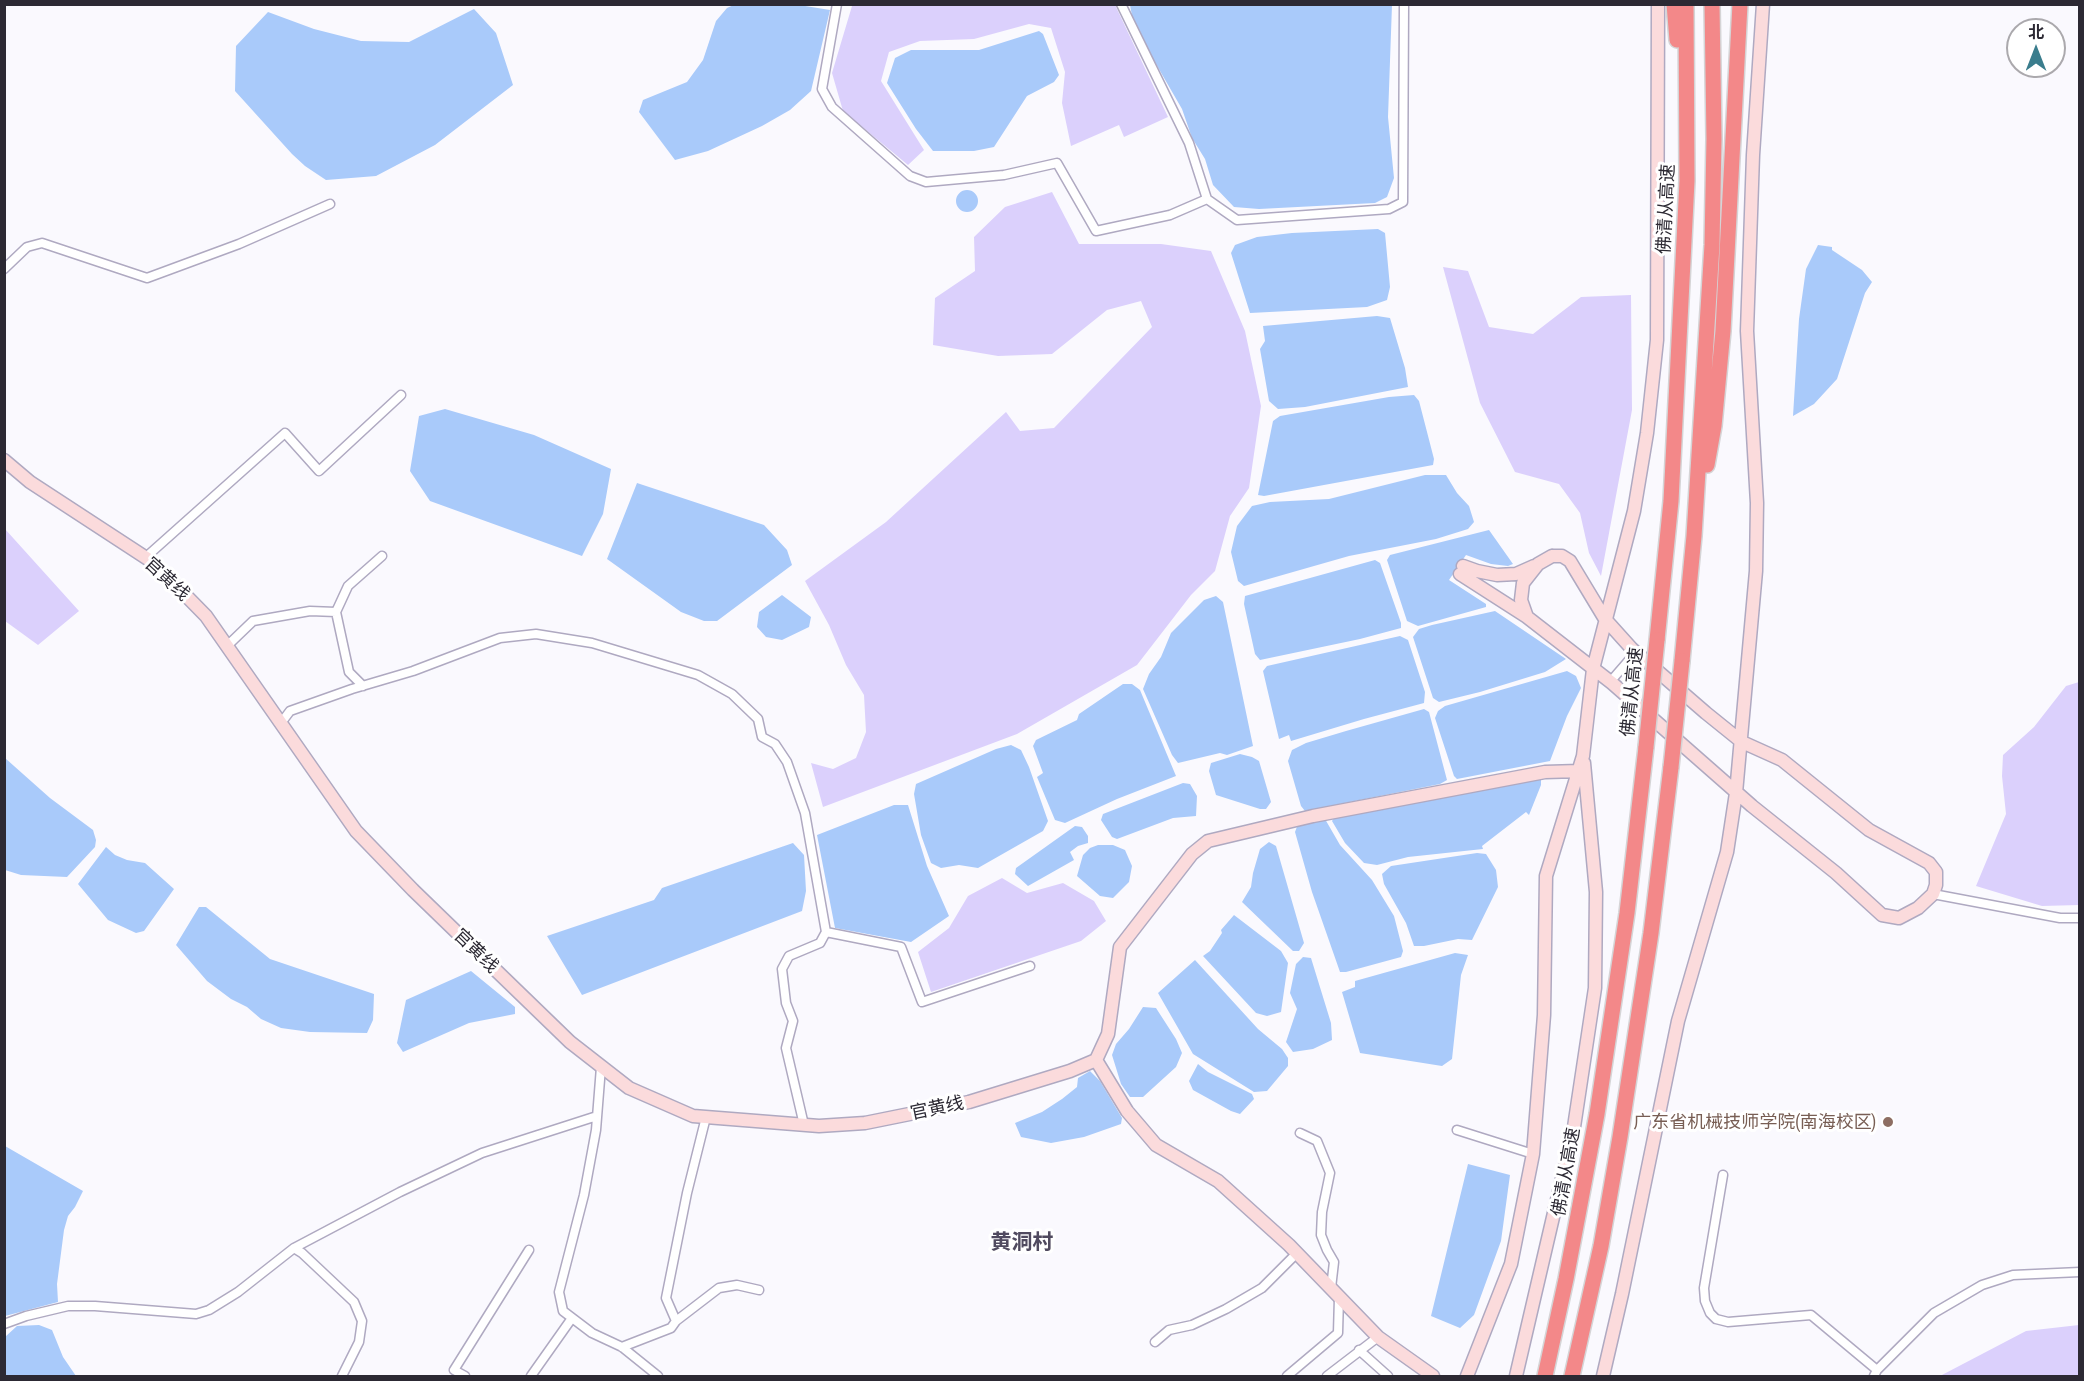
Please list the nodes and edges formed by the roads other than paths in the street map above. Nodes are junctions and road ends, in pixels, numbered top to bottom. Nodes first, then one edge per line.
1 (837, 4) edge
2 (1121, 4) edge
3 (1404, 4) edge
4 (1658, 4) edge
5 (1674, 4) edge
6 (1686, 4) edge
7 (1712, 4) edge
8 (1740, 4) edge
9 (1763, 4) edge
10 (1688, 158) junction
11 (1207, 199) junction
12 (330, 204) dead end
13 (4, 269) edge
14 (401, 395) dead end
15 (4, 460) edge
16 (1694, 536) junction
17 (382, 556) dead end
18 (146, 558) junction
19 (1538, 564) junction
20 (336, 612) junction
21 (1527, 617) junction
22 (1605, 619) junction
23 (227, 646) junction
24 (1636, 652) junction
25 (1593, 669) junction
26 (1610, 682) junction
27 (363, 686) junction
28 (280, 723) junction
29 (1742, 741) junction
30 (1584, 747) junction
31 (1579, 771) junction
32 (1736, 793) junction
33 (1933, 894) junction
34 (2079, 918) edge
35 (826, 932) junction
36 (1030, 966) dead end
37 (1096, 1060) junction
38 (601, 1066) junction
39 (597, 1116) junction
40 (706, 1117) junction
41 (804, 1125) junction
42 (1457, 1130) dead end
43 (1300, 1133) dead end
44 (1533, 1154) junction
45 (1723, 1174) dead end
46 (294, 1248) junction
47 (529, 1250) dead end
48 (1297, 1253) junction
49 (2079, 1272) edge
50 (759, 1290) dead end
51 (1335, 1292) junction
52 (572, 1318) junction
53 (676, 1322) junction
54 (4, 1324) edge
55 (1378, 1337) junction
56 (1155, 1342) dead end
57 (622, 1347) junction
58 (1359, 1350) junction
59 (1876, 1373) edge
60 (1327, 1376) edge
61 (1545, 1376) edge
62 (342, 1377) edge
63 (465, 1377) edge
64 (531, 1377) edge
65 (658, 1377) edge
66 (1287, 1377) edge
67 (1388, 1377) edge
68 (1433, 1377) edge
69 (1467, 1377) edge
70 (1516, 1377) edge
71 (1572, 1377) edge
72 (1603, 1377) edge

1 - 11 street
2 - 11 street
3 - 11 street
4 - 22 street
5 - 10 highway
6 - 10 highway, 佛清从高速
7 - 16 highway
8 - 16 highway
9 - 29 street
10 - 61 highway, 佛清从高速, bridge
12 - 13 street
14 - 18 street
15 - 18 street, 官黄线
16 - 71 highway, bridge
17 - 20 street
18 - 23 street, 官黄线
19 - 21 street
19 - 21 street
19 - 22 street
20 - 23 street
20 - 27 street
21 - 25 street
22 - 24 street
22 - 25 street
23 - 28 street, 官黄线
24 - 26 street
24 - 29 street
25 - 26 street
25 - 30 street
26 - 32 street
27 - 28 street
27 - 35 street
28 - 38 street, 官黄线
29 - 32 street
29 - 33 street
30 - 31 street
30 - 70 street
31 - 37 street
31 - 44 street
32 - 33 street
32 - 72 street
33 - 34 street
35 - 36 street
35 - 41 street
37 - 41 street, 官黄线
37 - 48 street
38 - 39 street
38 - 40 street, 官黄线
39 - 46 street
39 - 52 street
40 - 41 street, 官黄线
40 - 53 street
42 - 44 street
43 - 51 street
44 - 69 street
45 - 59 street
46 - 54 street
46 - 62 street
47 - 63 street
48 - 51 street
48 - 56 street
49 - 59 street
50 - 53 street
51 - 55 street
51 - 66 street
52 - 57 street
52 - 64 street
53 - 57 street
55 - 58 street
55 - 68 street
57 - 65 street
58 - 60 street
58 - 67 street

